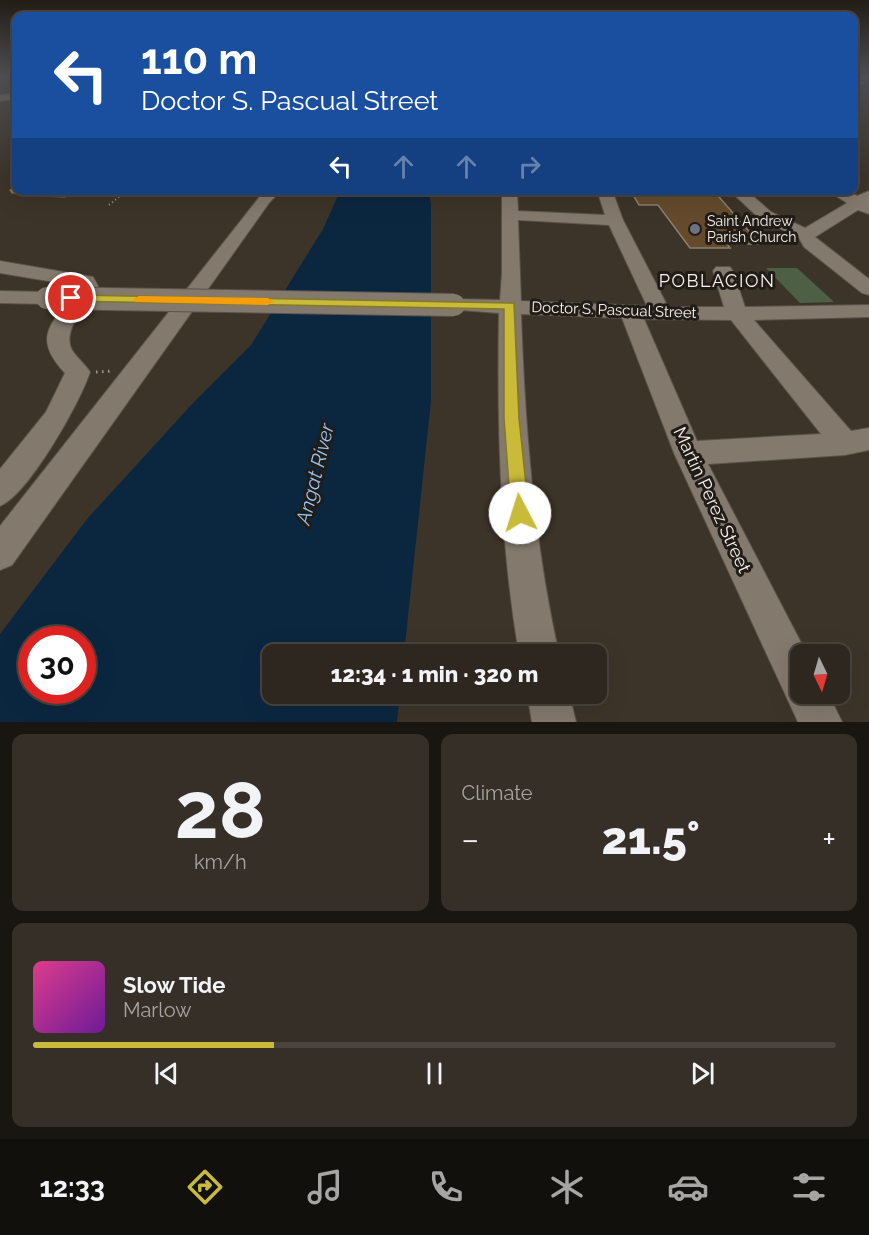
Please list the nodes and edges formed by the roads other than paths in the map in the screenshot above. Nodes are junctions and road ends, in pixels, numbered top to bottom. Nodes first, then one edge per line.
1 (256, 195) edge
2 (269, 195) edge
3 (509, 195) edge
4 (606, 195) edge
5 (742, 195) edge
6 (846, 195) edge
7 (865, 203) edge
8 (508, 215) junction
9 (615, 220) junction
10 (806, 235) junction
11 (0, 267) edge
12 (723, 271) dead end
13 (869, 290) edge
14 (86, 291) junction
15 (187, 292) junction
16 (0, 297) edge
17 (510, 306) junction
18 (869, 310) edge
19 (630, 312) junction
20 (661, 313) junction
21 (737, 314) junction
22 (857, 441) edge
23 (688, 453) junction
24 (2, 488) edge
25 (0, 553) edge
26 (537, 644) edge
27 (790, 662) edge
28 (550, 704) edge
29 (811, 704) edge
30 (554, 722) edge
31 (820, 722) edge

1 - 15 street
2 - 15 street
3 - 8 street
4 - 9 street
5 - 10 street
6 - 7 street
7 - 10 street
8 - 9 street
8 - 17 street
9 - 20 street
10 - 13 street
11 - 14 street
12 - 21 street
14 - 15 street
14 - 24 street
15 - 25 street
16 - 17 street, Doctor S. Pascual Street, bridge
17 - 19 street, Doctor S. Pascual Street
17 - 26 street
18 - 21 street, Doctor S. Pascual Street
19 - 20 street, Doctor S. Pascual Street
19 - 23 street, Martin Perez Street
20 - 21 street, Doctor S. Pascual Street
21 - 22 street
22 - 23 street
23 - 27 street, Martin Perez Street
28 - 30 street
29 - 31 street

